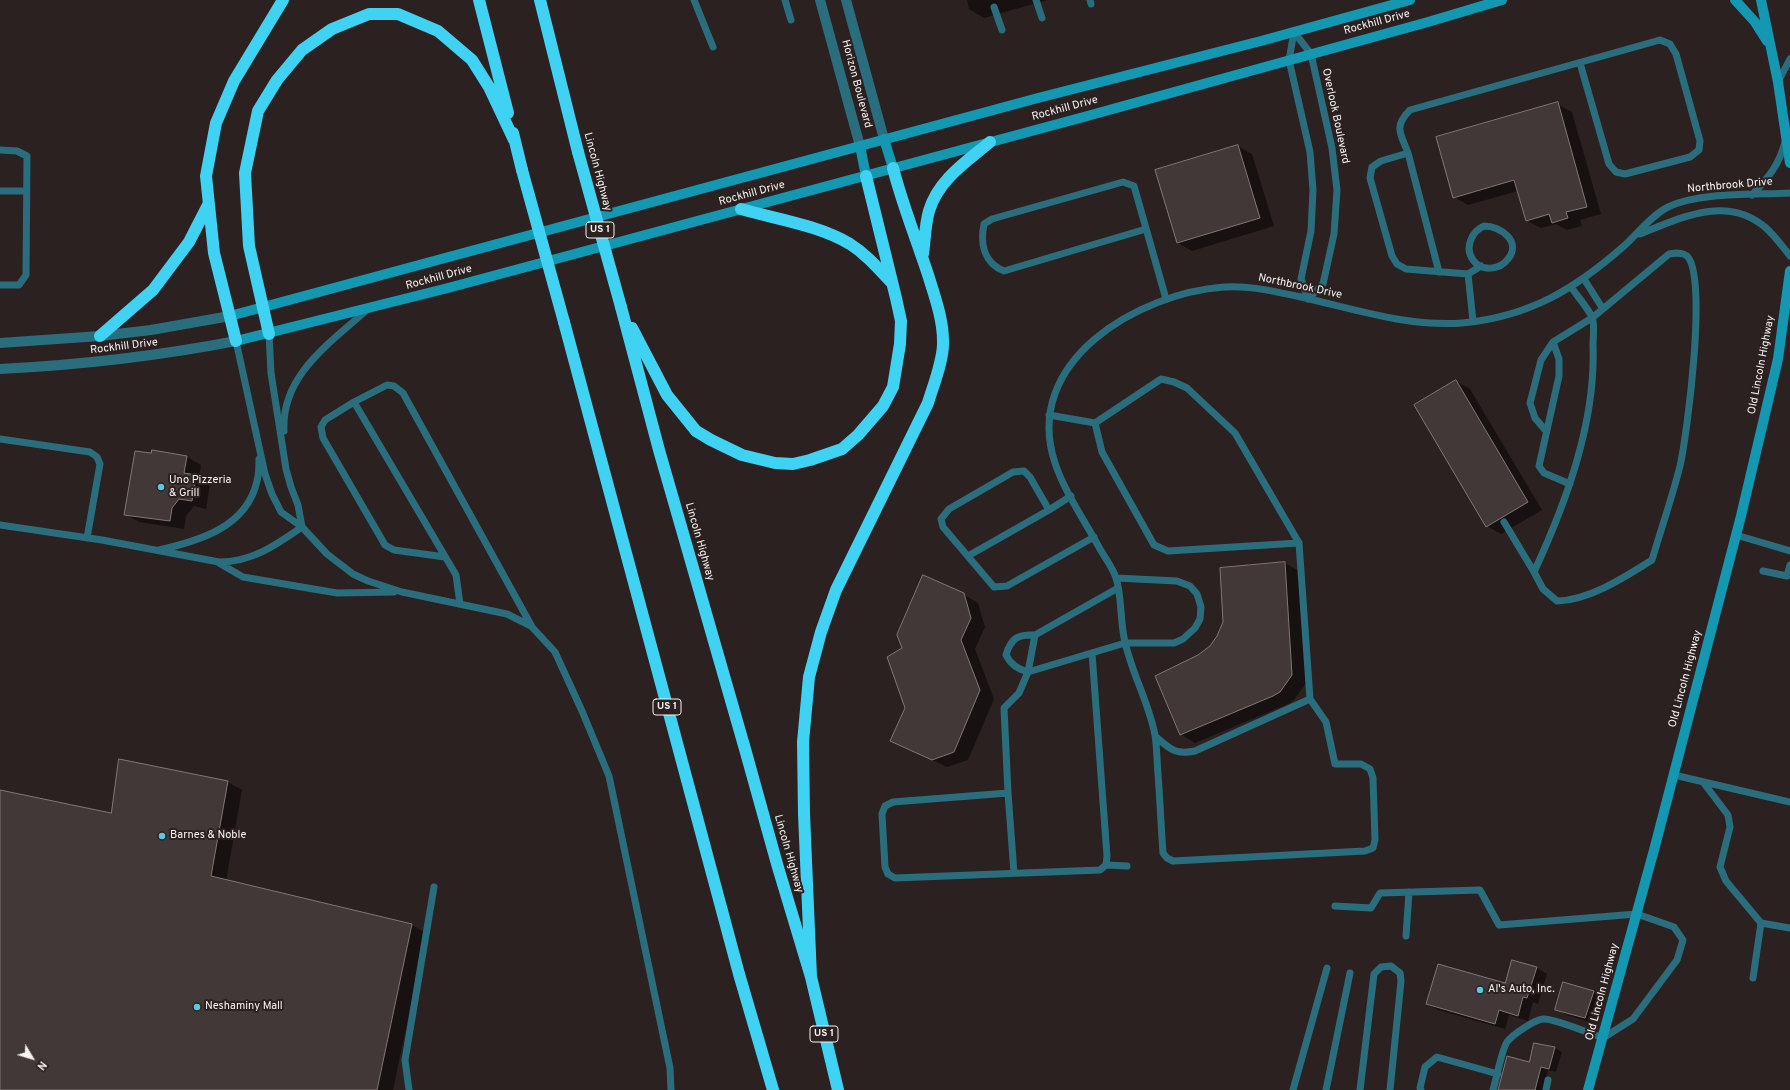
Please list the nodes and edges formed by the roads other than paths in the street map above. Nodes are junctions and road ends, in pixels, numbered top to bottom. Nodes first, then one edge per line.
1 (284, 0) edge
2 (479, 0) edge
3 (540, 0) edge
4 (696, 0) edge
5 (785, 0) edge
6 (820, 0) edge
7 (846, 0) edge
8 (1036, 0) edge
9 (1410, 0) edge
10 (1502, 0) edge
11 (1735, 0) edge
12 (1761, 0) edge
13 (994, 7) dead end
14 (1042, 18) dead end
15 (791, 20) dead end
16 (1002, 30) dead end
17 (1294, 32) junction
18 (713, 47) dead end
19 (1771, 47) junction
20 (1311, 54) junction
21 (1790, 59) edge
22 (1289, 60) junction
23 (1580, 63) junction
24 (1778, 82) junction
25 (1788, 136) edge
26 (884, 139) junction
27 (514, 140) junction
28 (990, 142) junction
29 (860, 146) junction
30 (0, 150) edge
31 (1408, 153) junction
32 (1790, 163) edge
33 (893, 168) junction
34 (866, 176) junction
35 (0, 191) edge
36 (26, 191) junction
37 (1790, 193) edge
38 (1752, 195) junction
39 (208, 205) junction
40 (741, 210) junction
41 (1146, 229) junction
42 (1636, 235) junction
43 (1790, 256) edge
44 (923, 257) junction
45 (1481, 266) junction
46 (1790, 271) edge
47 (1440, 272) junction
48 (1468, 274) junction
49 (1584, 279) junction
50 (891, 282) junction
51 (0, 285) edge
52 (1571, 287) junction
53 (1166, 299) junction
54 (1308, 299) junction
55 (264, 306) junction
56 (622, 307) junction
57 (370, 308) junction
58 (1603, 309) junction
59 (230, 316) junction
60 (1592, 318) junction
61 (1473, 321) junction
62 (1787, 325) edge
63 (269, 334) junction
64 (100, 336) junction
65 (236, 341) junction
66 (1553, 342) junction
67 (0, 343) edge
68 (0, 369) edge
69 (354, 402) junction
70 (1049, 415) junction
71 (1095, 423) junction
72 (1546, 431) junction
73 (0, 439) edge
74 (260, 451) junction
75 (286, 469) junction
76 (1570, 484) junction
77 (1071, 496) junction
78 (1048, 510) junction
79 (1504, 522) dead end
80 (0, 525) edge
81 (302, 527) junction
82 (1736, 535) junction
83 (1094, 537) junction
84 (87, 538) junction
85 (1299, 542) junction
86 (157, 551) junction
87 (1790, 551) edge
88 (968, 556) junction
89 (445, 557) junction
90 (219, 562) junction
91 (1790, 565) edge
92 (1763, 571) dead end
93 (1534, 572) junction
94 (1116, 578) junction
95 (1118, 588) junction
96 (402, 592) junction
97 (460, 604) junction
98 (531, 626) junction
99 (1035, 635) junction
100 (1125, 643) junction
101 (1092, 653) junction
102 (1028, 672) junction
103 (1310, 699) junction
104 (1156, 737) junction
105 (1674, 775) junction
106 (1703, 782) junction
107 (1008, 793) junction
108 (1790, 802) edge
109 (1106, 865) junction
110 (1127, 866) dead end
111 (1014, 873) junction
112 (434, 887) dead end
113 (1409, 892) junction
114 (1335, 906) dead end
115 (1636, 914) junction
116 (1761, 923) junction
117 (1790, 928) edge
118 (1406, 936) dead end
119 (1327, 968) dead end
120 (1350, 974) dead end
121 (811, 977) junction
122 (1753, 978) dead end
123 (1602, 1038) junction
124 (1498, 1074) junction
125 (1548, 1080) dead end
126 (409, 1090) edge
127 (671, 1090) edge
128 (773, 1090) edge
129 (838, 1090) edge
130 (1292, 1090) edge
131 (1326, 1090) edge
132 (1360, 1090) edge
133 (1390, 1090) edge
134 (1422, 1090) edge
135 (1493, 1090) edge
136 (1546, 1090) edge
137 (1588, 1090) edge

1 - 39 highway
2 - 27 highway, US 1
3 - 56 highway, Lincoln Highway / US 1, bridge
4 - 18 lane
5 - 15 lane
6 - 29 street, Horizon Boulevard
7 - 26 street, Horizon Boulevard
8 - 14 lane
9 - 17 main road, Rockhill Drive
10 - 20 main road, Rockhill Drive
11 - 19 main road
12 - 19 main road
13 - 16 lane
17 - 20 lane, Overlook Boulevard
17 - 22 lane
17 - 26 main road, Rockhill Drive
19 - 24 main road
20 - 22 main road, Rockhill Drive
20 - 54 lane, Overlook Boulevard
21 - 24 lane
22 - 28 main road, Rockhill Drive
22 - 54 lane
23 - 23 lane
23 - 31 lane
24 - 25 main road
25 - 32 main road
25 - 38 lane
26 - 29 main road, Rockhill Drive
26 - 33 main road, Horizon Boulevard
27 - 55 highway
27 - 128 highway, US 1, bridge
28 - 33 main road, Rockhill Drive
28 - 44 highway
29 - 34 main road, Horizon Boulevard
29 - 55 main road, Rockhill Drive
30 - 36 lane
31 - 47 lane
31 - 47 lane
33 - 34 main road, Rockhill Drive
33 - 44 highway
34 - 40 main road, Rockhill Drive
34 - 50 highway
35 - 36 lane
36 - 51 lane
37 - 38 lane, Northbrook Drive
38 - 42 lane, Northbrook Drive
39 - 59 highway
39 - 64 highway
40 - 50 highway
40 - 57 main road, Rockhill Drive
41 - 41 lane
41 - 53 lane
42 - 43 lane, Northbrook Drive
42 - 49 lane, Northbrook Drive
44 - 121 highway
45 - 45 lane
45 - 48 lane
46 - 62 main road, Old Lincoln Highway
47 - 48 lane
48 - 61 lane
49 - 52 lane, Northbrook Drive
49 - 58 lane
50 - 56 highway
52 - 60 lane
52 - 61 lane, Northbrook Drive
53 - 54 lane, Northbrook Drive
53 - 70 lane, Northbrook Drive
54 - 61 lane, Northbrook Drive
55 - 59 main road, Rockhill Drive
55 - 63 highway
56 - 121 highway, Lincoln Highway / US 1
57 - 63 main road, Rockhill Drive
57 - 75 lane
58 - 60 lane
58 - 93 lane
59 - 64 street, Rockhill Drive
59 - 65 highway
60 - 66 lane
60 - 76 lane
62 - 82 main road, Old Lincoln Highway
63 - 65 main road, Rockhill Drive
63 - 75 lane
64 - 67 street, Rockhill Drive
65 - 68 street, Rockhill Drive
65 - 74 lane
66 - 72 lane
66 - 72 lane
69 - 89 lane
69 - 89 lane
69 - 98 lane
70 - 71 lane
70 - 77 lane, Northbrook Drive
71 - 85 lane
71 - 85 lane
72 - 76 lane
73 - 84 lane
74 - 81 lane
74 - 86 lane
75 - 81 lane
76 - 93 lane
77 - 78 lane
77 - 83 lane, Northbrook Drive
78 - 88 lane
78 - 88 lane
79 - 93 lane
80 - 84 lane
81 - 90 lane
81 - 96 lane
82 - 87 lane
82 - 105 main road, Old Lincoln Highway
83 - 88 lane
83 - 94 lane, Northbrook Drive
84 - 86 lane
85 - 103 lane
86 - 90 lane
89 - 97 lane
90 - 96 lane
91 - 92 lane
94 - 95 lane, Northbrook Drive
94 - 100 lane
95 - 99 lane
95 - 100 lane, Northbrook Drive
96 - 97 lane
97 - 98 lane
98 - 127 lane
99 - 102 lane
99 - 102 lane
100 - 101 lane
100 - 104 lane, Northbrook Drive
101 - 102 lane
101 - 109 lane
102 - 107 lane
103 - 104 lane
103 - 104 lane, Northbrook Drive
105 - 106 lane
105 - 115 main road, Old Lincoln Highway
106 - 108 lane
106 - 116 lane
107 - 111 lane
107 - 111 lane
109 - 110 lane
109 - 111 lane
112 - 126 lane
113 - 114 lane
113 - 115 lane
113 - 118 lane
115 - 123 main road, Old Lincoln Highway
115 - 123 lane
116 - 117 lane
116 - 122 lane
119 - 130 lane
120 - 131 lane
121 - 129 highway, Lincoln Highway / US 1
123 - 124 lane
123 - 137 main road, Old Lincoln Highway
124 - 134 lane
124 - 135 lane
125 - 136 lane
132 - 133 lane

